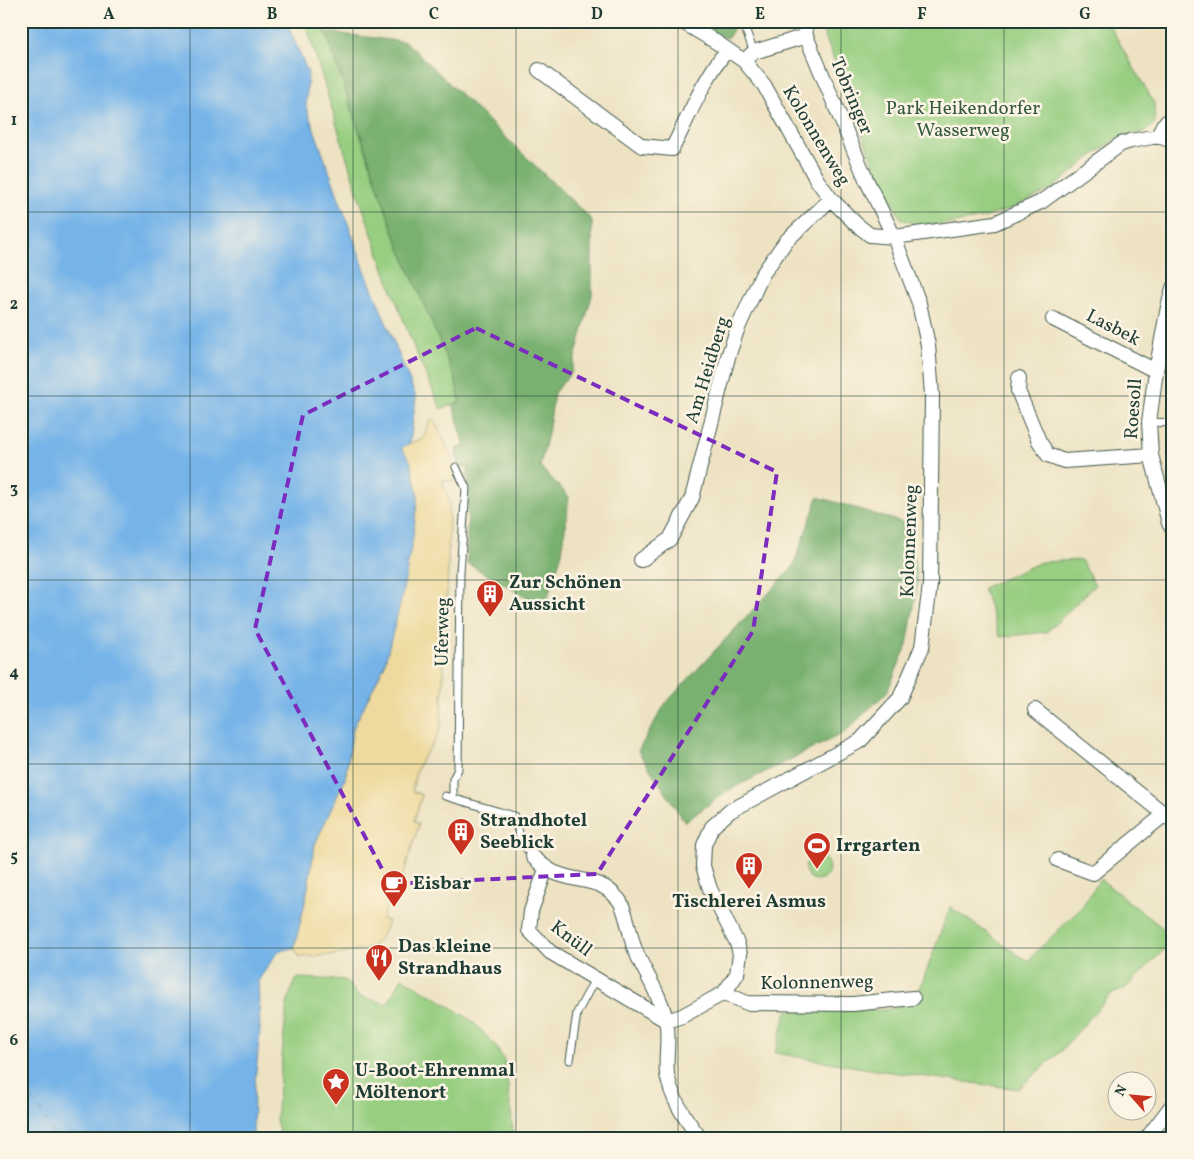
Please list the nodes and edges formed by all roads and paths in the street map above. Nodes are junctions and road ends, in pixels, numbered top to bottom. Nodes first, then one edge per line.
1 (681, 21) edge
2 (744, 21) edge
3 (804, 21) edge
4 (806, 36) junction
5 (727, 50) junction
6 (749, 57) junction
7 (539, 70) dead end
8 (1173, 117) edge
9 (1158, 136) junction
10 (1173, 141) edge
11 (831, 200) junction
12 (894, 237) junction
13 (1173, 288) edge
14 (1053, 319) dead end
15 (1156, 371) junction
16 (1019, 378) dead end
17 (1149, 422) junction
18 (1173, 423) edge
19 (1150, 455) junction
20 (456, 467) dead end
21 (1173, 530) edge
22 (641, 560) dead end
23 (1035, 710) dead end
24 (445, 796) dead end
25 (453, 798) junction
26 (1169, 818) edge
27 (533, 857) joint
28 (1058, 860) dead end
29 (546, 869) junction
30 (595, 979) junction
31 (724, 993) junction
32 (913, 998) dead end
33 (666, 1021) junction
34 (570, 1060) dead end
35 (1173, 1104) edge
36 (700, 1138) edge
37 (1147, 1138) edge

1 - 5 street, Kolonnenweg
2 - 6 lane
3 - 4 street, Tobringer
4 - 6 street
4 - 12 street, Tobringer
5 - 6 street, Kolonnenweg
5 - 7 street
6 - 11 street, Kolonnenweg
8 - 9 street
9 - 10 street
9 - 12 street
11 - 12 street, Kolonnenweg
11 - 22 street, Am Heidberg
12 - 31 street, Kolonnenweg
13 - 15 street, Roesoll
14 - 15 street, Lasbek
15 - 17 street, Roesoll
16 - 19 street
17 - 18 lane
17 - 19 street, Roesoll
19 - 21 street, Roesoll
20 - 25 lane, Uferweg
23 - 26 street
24 - 25 lane
25 - 27 lane
26 - 28 street
27 - 29 street
29 - 30 street, Knüll
29 - 33 street
30 - 33 street, Knüll
30 - 34 lane, Knüll
31 - 32 street, Kolonnenweg
31 - 33 street, Kolonnenweg
33 - 36 street
35 - 37 street

